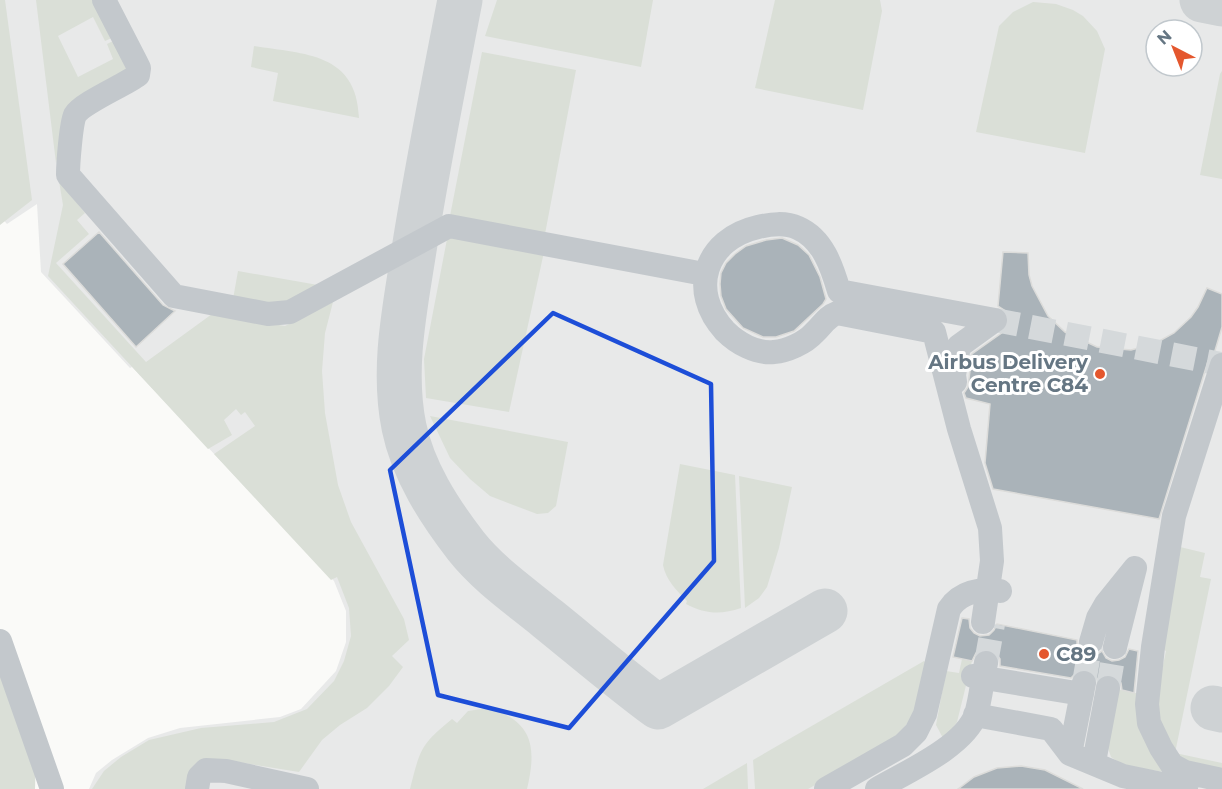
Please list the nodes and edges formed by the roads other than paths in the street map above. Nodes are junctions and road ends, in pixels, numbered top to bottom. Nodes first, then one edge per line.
1 (104, 0) edge
2 (705, 274) junction
3 (954, 313) junction
4 (939, 346) junction
5 (1220, 376) edge
6 (1170, 545) junction
7 (1135, 568) junction
8 (994, 590) junction
9 (988, 623) tunnel mouth
10 (0, 641) edge
11 (1091, 642) tunnel mouth
12 (1115, 647) tunnel mouth
13 (979, 670) junction
14 (1108, 688) tunnel mouth
15 (975, 716) junction
16 (958, 738) junction
17 (1070, 754) junction
18 (1094, 762) junction
19 (922, 763) junction
20 (1222, 780) edge
21 (52, 789) edge
22 (197, 789) edge
23 (307, 789) edge
24 (826, 789) edge
25 (877, 789) edge
26 (915, 789) edge
27 (1186, 789) edge

1 - 2 street
2 - 3 street
2 - 4 street
3 - 4 street
3 - 8 street
4 - 8 street
5 - 6 street
6 - 7 street
6 - 20 street
7 - 11 street
7 - 12 street
8 - 9 street
8 - 24 street
10 - 21 street
13 - 15 street
13 - 16 street
13 - 17 street
14 - 18 street
15 - 16 street
15 - 17 street
16 - 19 street
17 - 18 street
18 - 27 street
19 - 25 street
19 - 26 street
22 - 23 street

